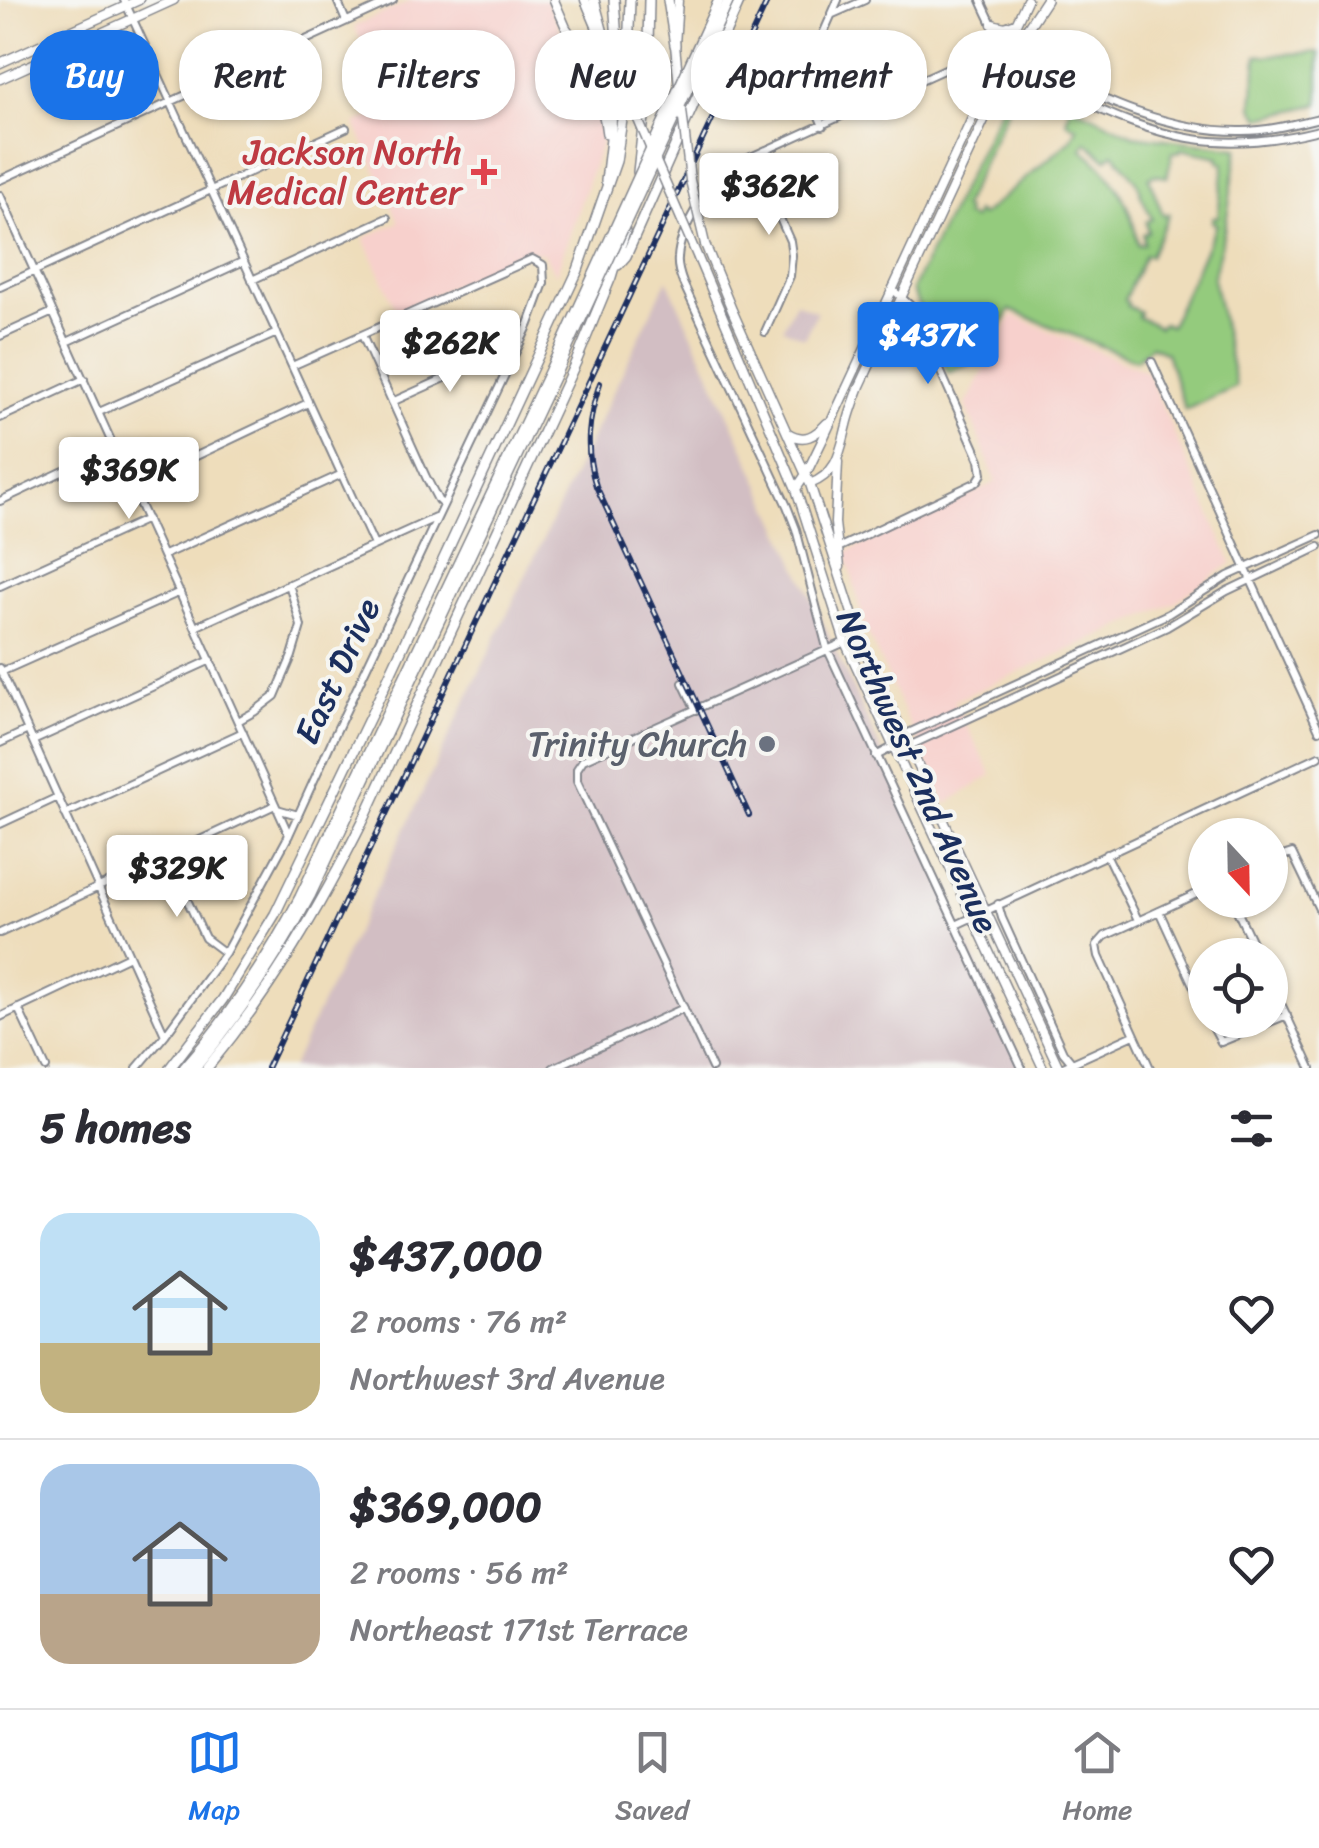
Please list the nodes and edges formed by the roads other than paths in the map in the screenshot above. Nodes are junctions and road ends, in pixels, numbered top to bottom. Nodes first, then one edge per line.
1 (139, 0) edge
2 (174, 0) edge
3 (337, 0) edge
4 (393, 0) edge
5 (554, 0) edge
6 (585, 0) edge
7 (594, 0) edge
8 (614, 0) edge
9 (630, 0) edge
10 (649, 0) edge
11 (668, 0) edge
12 (678, 0) edge
13 (717, 0) edge
14 (729, 0) edge
15 (740, 0) edge
16 (838, 0) edge
17 (865, 0) edge
18 (981, 0) edge
19 (1028, 0) edge
20 (1043, 0) edge
21 (126, 3) edge
22 (832, 15) junction
23 (133, 19) junction
24 (346, 21) junction
25 (1016, 23) junction
26 (992, 24) junction
27 (567, 30) edge
28 (599, 30) edge
29 (603, 30) edge
30 (712, 30) edge
31 (726, 30) edge
32 (825, 30) edge
33 (994, 30) edge
34 (1013, 30) edge
35 (1026, 30) edge
36 (675, 45) junction
37 (0, 63) edge
38 (947, 69) edge
39 (0, 80) edge
40 (172, 102) junction
41 (1111, 102) edge
42 (691, 109) edge
43 (1111, 116) edge
44 (1319, 118) edge
45 (605, 120) edge
46 (639, 120) edge
47 (820, 120) edge
48 (971, 120) edge
49 (984, 120) edge
50 (823, 126) junction
51 (346, 128) dead end
52 (1319, 130) edge
53 (609, 146) junction
54 (768, 150) junction
55 (0, 180) edge
56 (211, 189) junction
57 (605, 194) junction
58 (0, 195) edge
59 (387, 218) dead end
60 (244, 260) junction
61 (614, 269) junction
62 (34, 271) junction
63 (252, 280) junction
64 (0, 286) edge
65 (892, 289) junction
66 (902, 296) junction
67 (53, 312) junction
68 (764, 332) dead end
69 (276, 333) junction
70 (362, 335) junction
71 (0, 336) edge
72 (67, 342) junction
73 (1152, 362) dead end
74 (508, 365) junction
75 (292, 366) junction
76 (554, 370) junction
77 (84, 379) junction
78 (392, 402) junction
79 (308, 403) junction
80 (98, 412) junction
81 (0, 418) edge
82 (830, 420) junction
83 (788, 433) junction
84 (115, 447) junction
85 (838, 462) junction
86 (340, 474) junction
87 (808, 479) junction
88 (132, 486) junction
89 (796, 489) junction
90 (0, 500) edge
91 (443, 505) junction
92 (437, 518) junction
93 (147, 519) junction
94 (1319, 534) edge
95 (374, 545) junction
96 (838, 548) junction
97 (1319, 548) edge
98 (164, 555) junction
99 (1245, 568) junction
100 (1250, 579) junction
101 (289, 584) junction
102 (0, 586) edge
103 (843, 586) junction
104 (180, 592) junction
105 (195, 627) junction
106 (845, 642) junction
107 (827, 648) junction
108 (211, 660) junction
109 (1, 670) edge
110 (682, 683) dead end
111 (696, 710) junction
112 (1315, 714) edge
113 (238, 721) junction
114 (28, 730) junction
115 (1319, 730) edge
116 (243, 732) junction
117 (904, 734) junction
118 (32, 741) junction
119 (0, 743) edge
120 (909, 746) junction
121 (894, 747) junction
122 (876, 756) junction
123 (1319, 756) edge
124 (58, 796) junction
125 (276, 807) junction
126 (65, 814) junction
127 (298, 815) junction
128 (0, 824) edge
129 (289, 835) junction
130 (1106, 854) junction
131 (1288, 854) edge
132 (166, 855) junction
133 (98, 886) junction
134 (1188, 898) edge
135 (998, 904) junction
136 (1319, 909) edge
137 (986, 910) junction
138 (1159, 911) junction
139 (973, 917) junction
140 (1138, 920) junction
141 (956, 925) junction
142 (0, 932) edge
143 (226, 952) junction
144 (130, 956) junction
145 (1188, 975) edge
146 (18, 1008) junction
147 (684, 1008) junction
148 (0, 1017) edge
149 (1288, 1019) edge
150 (165, 1035) junction
151 (1134, 1036) junction
152 (1072, 1063) junction
153 (46, 1068) edge
154 (137, 1068) edge
155 (170, 1068) edge
156 (184, 1068) edge
157 (195, 1068) edge
158 (207, 1068) edge
159 (553, 1068) edge
160 (712, 1068) edge
161 (1022, 1068) edge
162 (1043, 1068) edge
163 (1060, 1068) edge
164 (1150, 1068) edge
165 (1311, 1068) edge

1 - 21 main road
2 - 23 main road
3 - 24 street
4 - 24 street
5 - 27 main road
6 - 28 main road, Northwest 2nd Avenue
7 - 29 highway
8 - 53 highway
9 - 57 highway
10 - 61 highway
11 - 36 highway
12 - 36 main road, Northwest 2nd Avenue
13 - 30 highway
13 - 76 highway, bridge
14 - 76 highway, bridge
15 - 31 highway
16 - 22 street
17 - 22 street
18 - 26 street
19 - 25 main road
20 - 35 highway
21 - 23 street
21 - 37 main road
22 - 32 street
23 - 39 main road
23 - 40 street
24 - 40 street
25 - 26 main road
25 - 34 main road
26 - 33 street
36 - 83 main road, Northwest 2nd Avenue, bridge
38 - 50 street
40 - 55 street
40 - 56 street
41 - 44 street
42 - 61 highway
43 - 52 street
45 - 53 highway
46 - 89 main road, Northwest 2nd Avenue, bridge
47 - 50 street
48 - 65 main road
49 - 66 main road
50 - 54 street
51 - 56 street
53 - 57 highway
54 - 68 street
54 - 107 street, Northwest 2nd Avenue
56 - 60 street
56 - 62 street
57 - 155 highway
58 - 62 street
59 - 63 street
60 - 63 street
60 - 72 street
61 - 158 highway
62 - 64 street
62 - 67 street
63 - 69 street
65 - 66 street
65 - 82 main road
66 - 85 main road
66 - 96 street
67 - 71 street
67 - 72 street
69 - 75 street
69 - 80 street
70 - 74 street, East Drive
70 - 75 street
70 - 78 street
72 - 77 street
73 - 99 street
74 - 78 street
74 - 91 street, East Drive
75 - 79 street
76 - 156 highway
76 - 157 highway
77 - 80 street
77 - 81 street
78 - 91 street
79 - 86 street
79 - 88 street
80 - 84 street
82 - 83 main road
82 - 87 main road
83 - 87 main road, Northwest 2nd Avenue
84 - 88 street
84 - 90 street
85 - 87 main road
85 - 96 main road
86 - 95 street
86 - 98 street
87 - 89 main road
87 - 103 main road, Northwest 2nd Avenue
88 - 93 street
89 - 106 main road, Northwest 2nd Avenue
91 - 92 street, East Drive
92 - 95 street
92 - 127 street, East Drive
93 - 98 street
93 - 102 street
94 - 99 street
95 - 101 street
96 - 103 main road
97 - 100 street
98 - 104 street
99 - 100 street
99 - 117 street
100 - 112 street
100 - 120 street
101 - 105 street
101 - 113 street
103 - 117 main road, Northwest 2nd Avenue
104 - 105 street
104 - 109 street
105 - 108 street
106 - 107 street
106 - 121 main road, Northwest 2nd Avenue
107 - 111 street
107 - 122 street, Northwest 2nd Avenue
108 - 113 street
108 - 118 street
109 - 114 street
110 - 111 street
111 - 147 street
112 - 115 street
113 - 116 street
114 - 118 street
114 - 119 street
116 - 125 street
116 - 126 street
117 - 120 main road, Northwest 2nd Avenue
117 - 121 street
118 - 124 street
120 - 121 street
120 - 137 main road, Northwest 2nd Avenue
121 - 122 street
121 - 139 main road, Northwest 2nd Avenue
122 - 141 street, Northwest 2nd Avenue
123 - 130 street
124 - 126 street
124 - 128 street
125 - 127 street
125 - 129 street
125 - 132 street
126 - 133 street
127 - 129 street, East Drive
129 - 143 street, East Drive
130 - 135 street
130 - 140 street
131 - 136 street
132 - 133 street
132 - 143 street
133 - 142 street
133 - 144 street
134 - 138 street
135 - 137 street
135 - 152 street
137 - 139 street
137 - 163 main road, Northwest 2nd Avenue
138 - 140 street
138 - 145 street
139 - 141 street
139 - 162 main road, Northwest 2nd Avenue
140 - 151 street
141 - 161 street, Northwest 2nd Avenue
143 - 150 street, East Drive
144 - 146 street
144 - 150 street
146 - 148 street
146 - 153 street
147 - 159 street
147 - 160 street
149 - 165 street
150 - 154 street, East Drive
151 - 152 street
151 - 164 street
152 - 163 street

